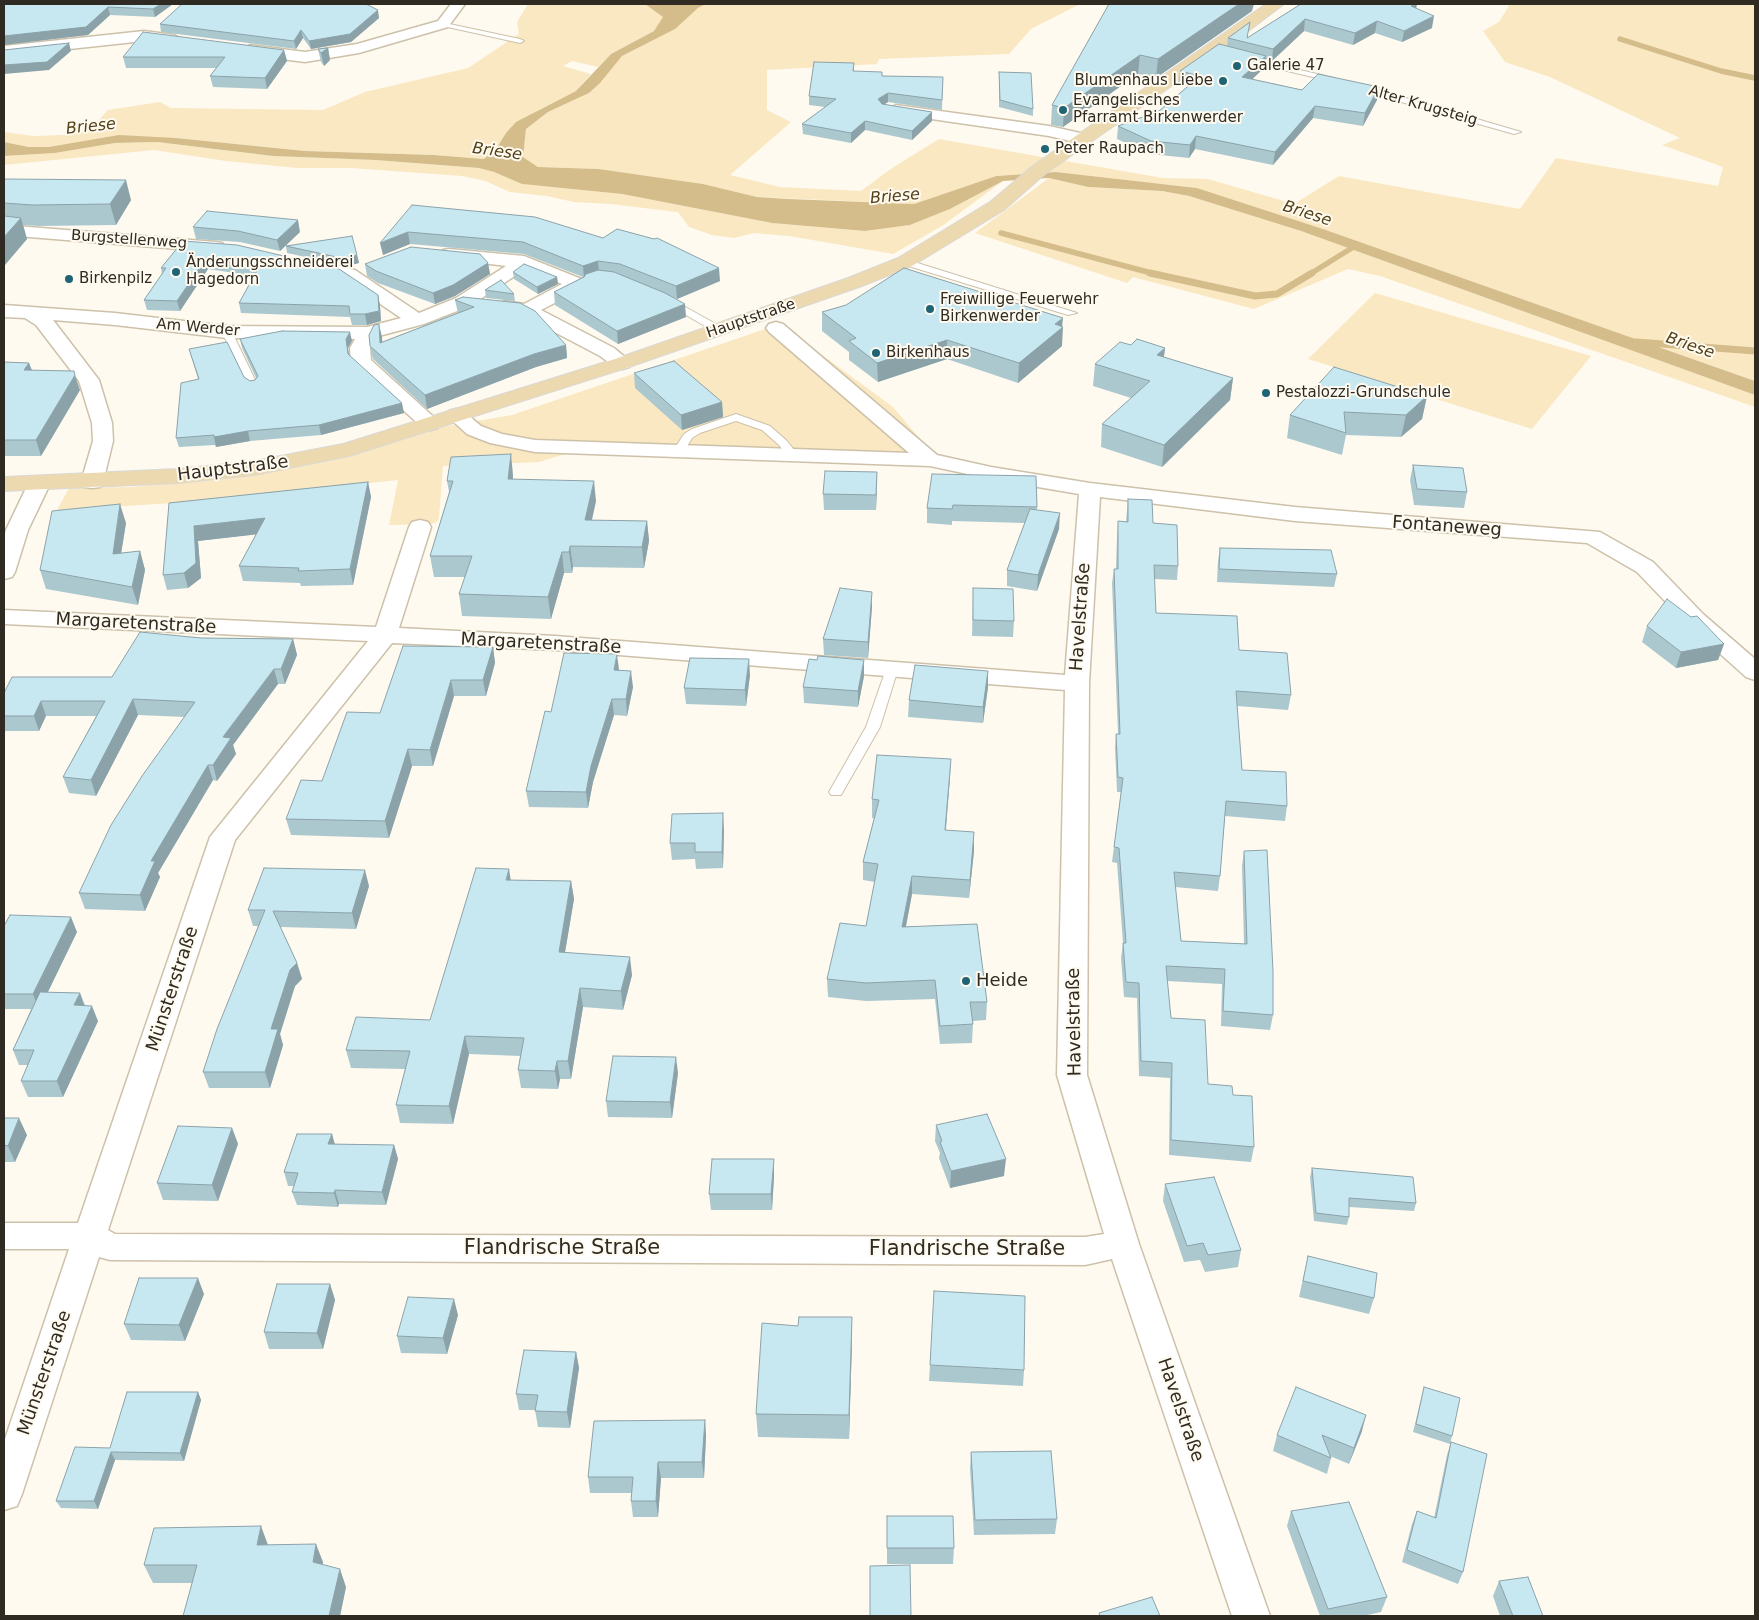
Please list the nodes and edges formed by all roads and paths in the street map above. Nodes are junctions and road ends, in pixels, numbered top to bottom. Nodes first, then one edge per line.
1 (458, 4) edge
2 (1276, 4) edge
3 (443, 24) junction
4 (157, 25) dead end
5 (144, 36) junction
6 (520, 41) dead end
7 (191, 42) edge
8 (238, 48) edge
9 (4, 51) edge
10 (1241, 57) edge
11 (1342, 83) edge
12 (1351, 85) edge
13 (888, 109) edge
14 (1517, 132) dead end
15 (1083, 139) junction
16 (4, 230) edge
17 (232, 248) edge
18 (428, 252) edge
19 (294, 262) edge
20 (524, 262) junction
21 (905, 262) junction
22 (366, 268) edge
23 (348, 274) junction
24 (658, 296) edge
25 (463, 302) junction
26 (528, 310) junction
27 (4, 312) edge
28 (29, 313) junction
29 (1072, 313) dead end
30 (417, 320) junction
31 (776, 328) dead end
32 (719, 330) junction
33 (227, 332) junction
34 (368, 332) junction
35 (622, 363) junction
36 (253, 386) edge
37 (456, 415) junction
38 (430, 424) junction
39 (679, 451) junction
40 (792, 455) junction
41 (930, 460) junction
42 (92, 482) junction
43 (4, 484) edge
44 (39, 484) junction
45 (1090, 489) junction
46 (28, 504) junction
47 (4, 507) edge
48 (420, 527) dead end
49 (4, 572) edge
50 (4, 617) edge
51 (385, 636) junction
52 (892, 669) junction
53 (1755, 672) edge
54 (1077, 682) junction
55 (836, 792) dead end
56 (4, 1236) edge
57 (91, 1236) junction
58 (1123, 1244) junction
59 (4, 1494) edge
60 (1251, 1616) edge

1 - 3 street
2 - 15 main road
3 - 6 lane
3 - 8 street
4 - 5 street
5 - 7 street
5 - 9 street
10 - 11 lane
12 - 14 lane, Alter Krugsteig
13 - 15 street
15 - 21 main road, Hauptstraße
16 - 17 street, Burgstellenweg
18 - 20 street
19 - 23 street
20 - 25 street, Am Werder
20 - 26 street
21 - 29 lane
21 - 32 main road, Hauptstraße
22 - 23 street
23 - 30 street
24 - 32 lane
25 - 26 street, Am Werder
25 - 30 street, Am Werder
26 - 35 street, Am Werder
27 - 28 street, Am Werder
28 - 33 street, Am Werder
28 - 42 street
30 - 34 street, Am Werder
31 - 41 street, Hauptstraße
32 - 35 main road, Hauptstraße
33 - 34 street, Am Werder
33 - 36 lane
34 - 38 street
35 - 37 main road, Hauptstraße
37 - 38 main road, Hauptstraße
37 - 39 street, Hauptstraße
38 - 42 main road, Hauptstraße
39 - 40 street, Hauptstraße
39 - 40 lane
40 - 41 street, Hauptstraße
41 - 45 street, Hauptstraße
42 - 44 main road, Hauptstraße
43 - 44 main road, Hauptstraße
44 - 46 street
45 - 53 street, Fontaneweg
45 - 54 street, Havelstraße
46 - 47 street
46 - 49 street
48 - 51 street, Münsterstraße
50 - 51 street, Margaretenstraße
51 - 52 street, Margaretenstraße
51 - 57 street, Münsterstraße
52 - 54 street, Margaretenstraße
52 - 55 lane
54 - 58 street, Havelstraße
56 - 57 street, Flandrische Straße
57 - 58 street, Flandrische Straße
57 - 59 street, Münsterstraße
58 - 60 street, Havelstraße

